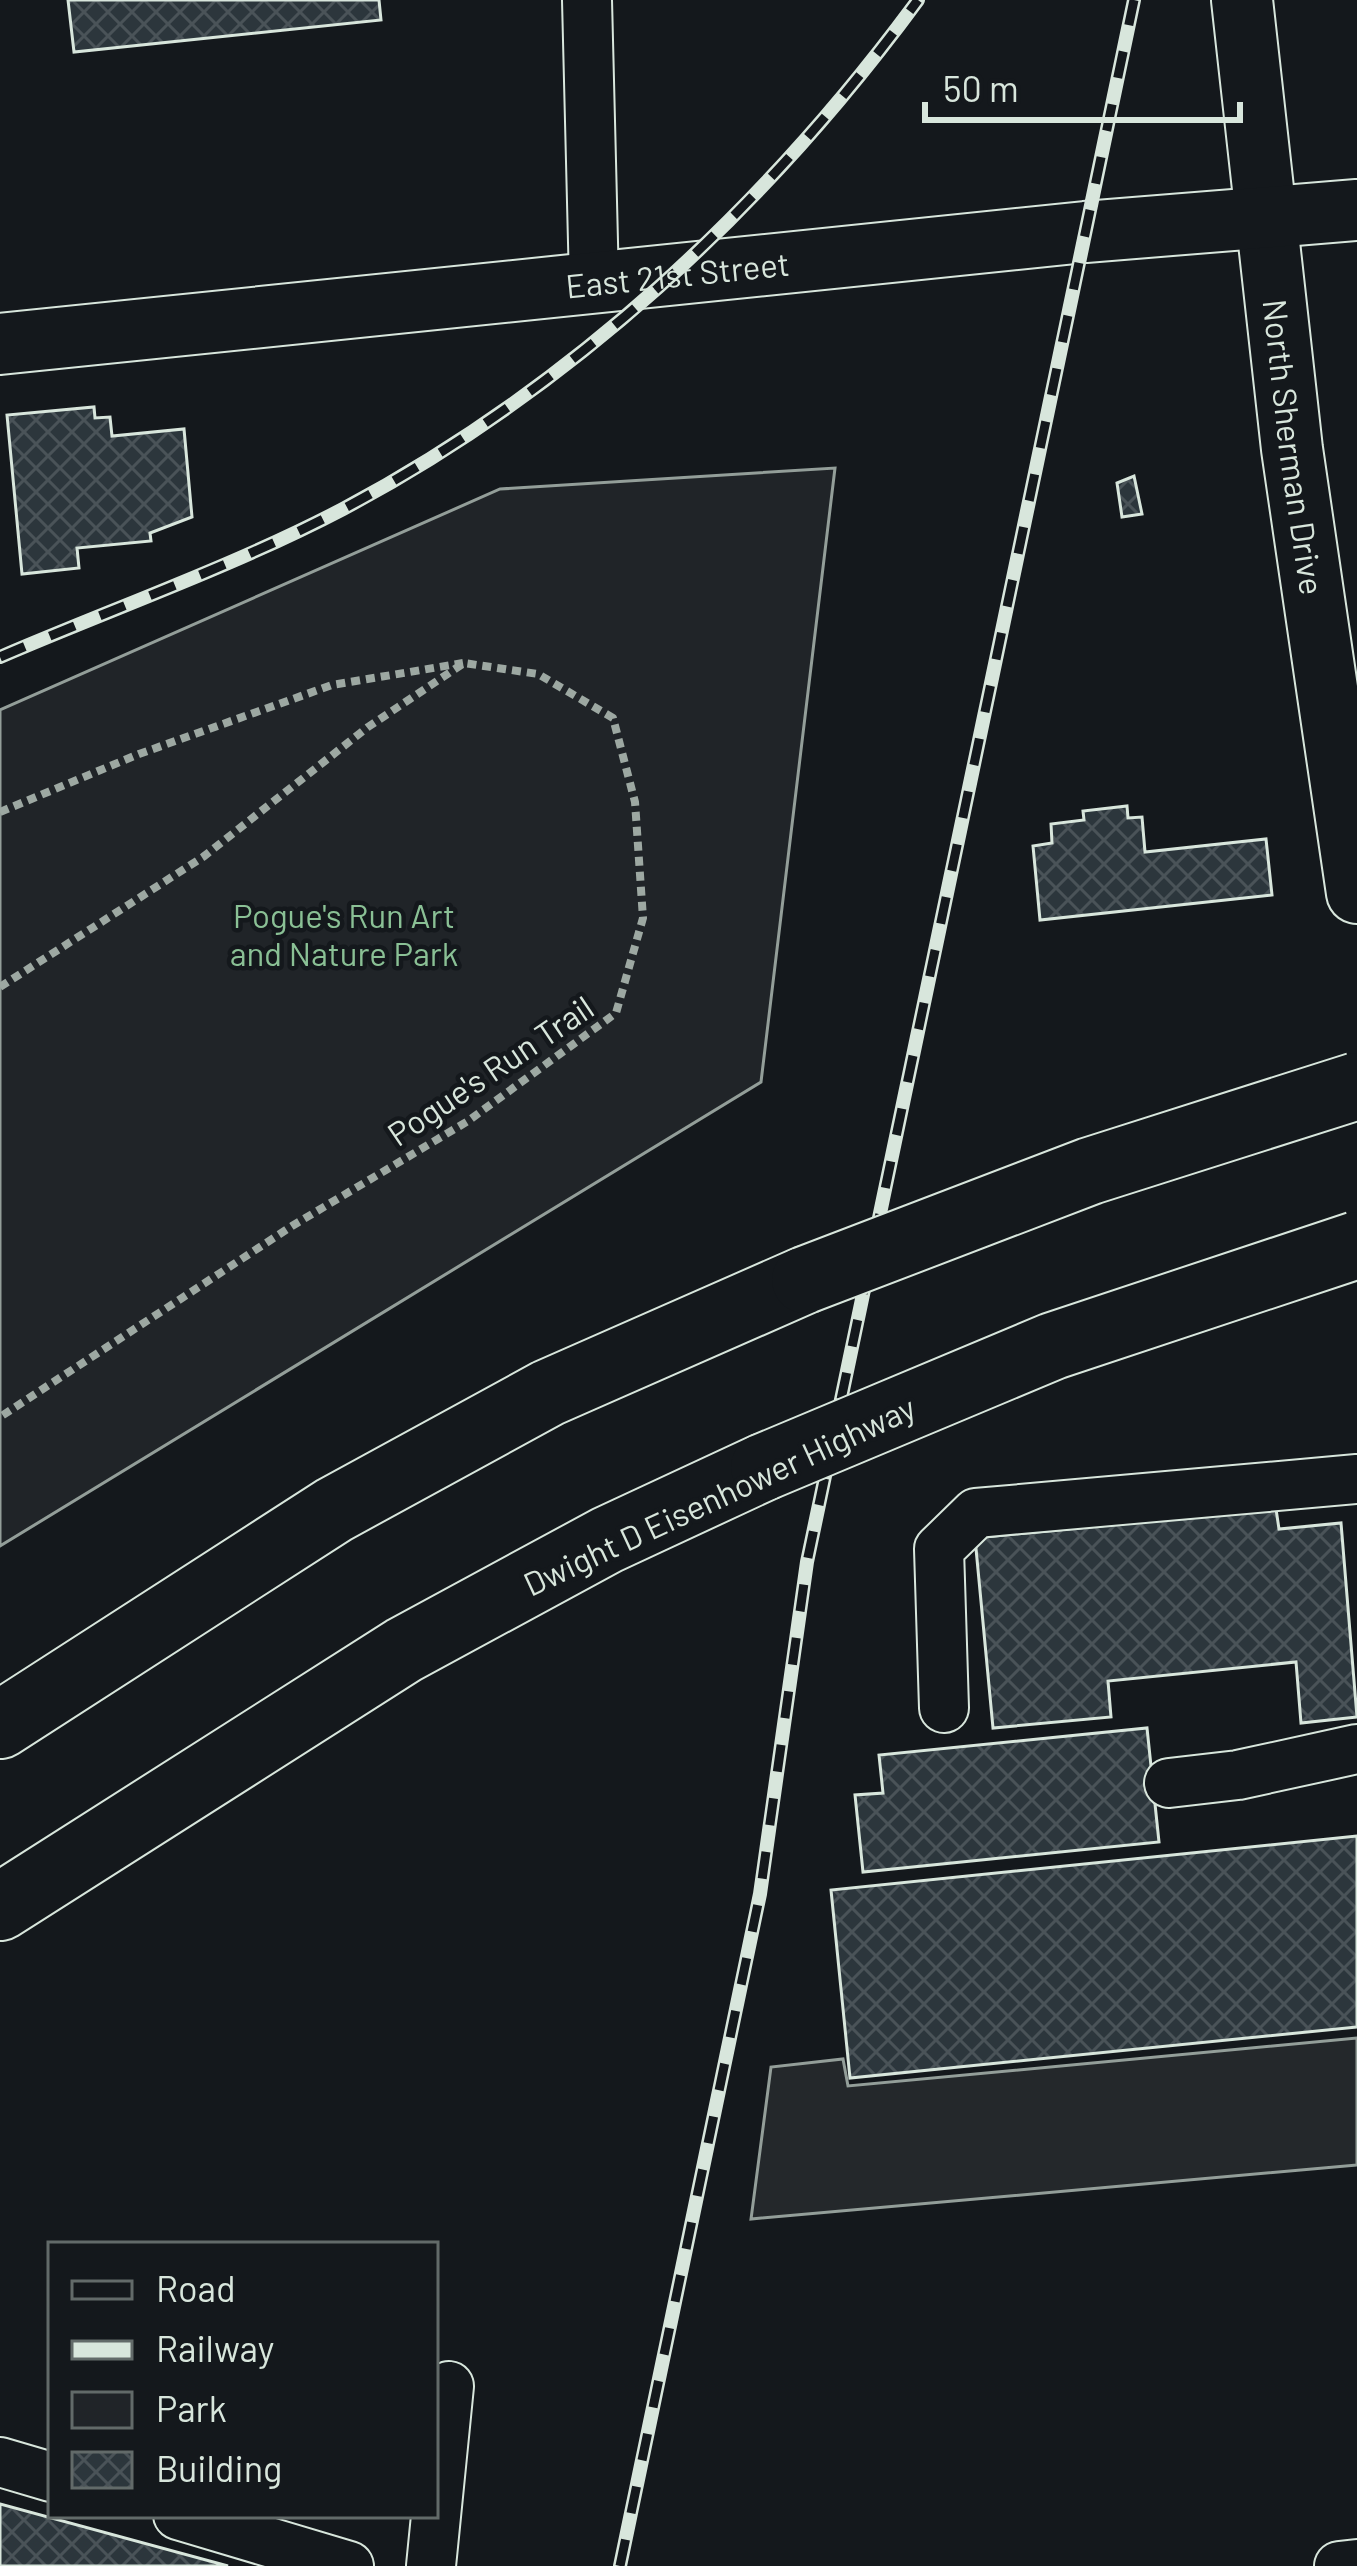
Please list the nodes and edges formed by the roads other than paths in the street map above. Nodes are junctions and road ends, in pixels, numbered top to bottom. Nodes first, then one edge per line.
1 (587, 0) edge
2 (1242, 0) edge
3 (1357, 210) edge
4 (1268, 220) junction
5 (594, 282) junction
6 (0, 344) edge
7 (1357, 893) edge
8 (1357, 1086) edge
9 (1357, 1245) edge
10 (1357, 1479) edge
11 (944, 1708) dead end
12 (0, 1725) edge
13 (1357, 1749) edge
14 (1168, 1783) dead end
15 (0, 1907) edge
16 (449, 2386) dead end
17 (0, 2462) edge
18 (48, 2476) edge
19 (438, 2496) edge
20 (188, 2518) edge
21 (436, 2518) edge
22 (1357, 2564) edge
23 (349, 2566) edge
24 (431, 2566) edge
25 (1339, 2566) edge

1 - 5 lane
2 - 4 main road, North Sherman Drive
3 - 4 main road, East 21st Street
4 - 5 main road, East 21st Street
4 - 7 main road, North Sherman Drive
5 - 6 main road, East 21st Street
8 - 12 highway, bridge
9 - 15 highway, Dwight D Eisenhower Highway, bridge
10 - 11 lane
13 - 14 lane
16 - 19 lane
17 - 18 lane
20 - 23 lane
21 - 24 lane
22 - 25 lane

